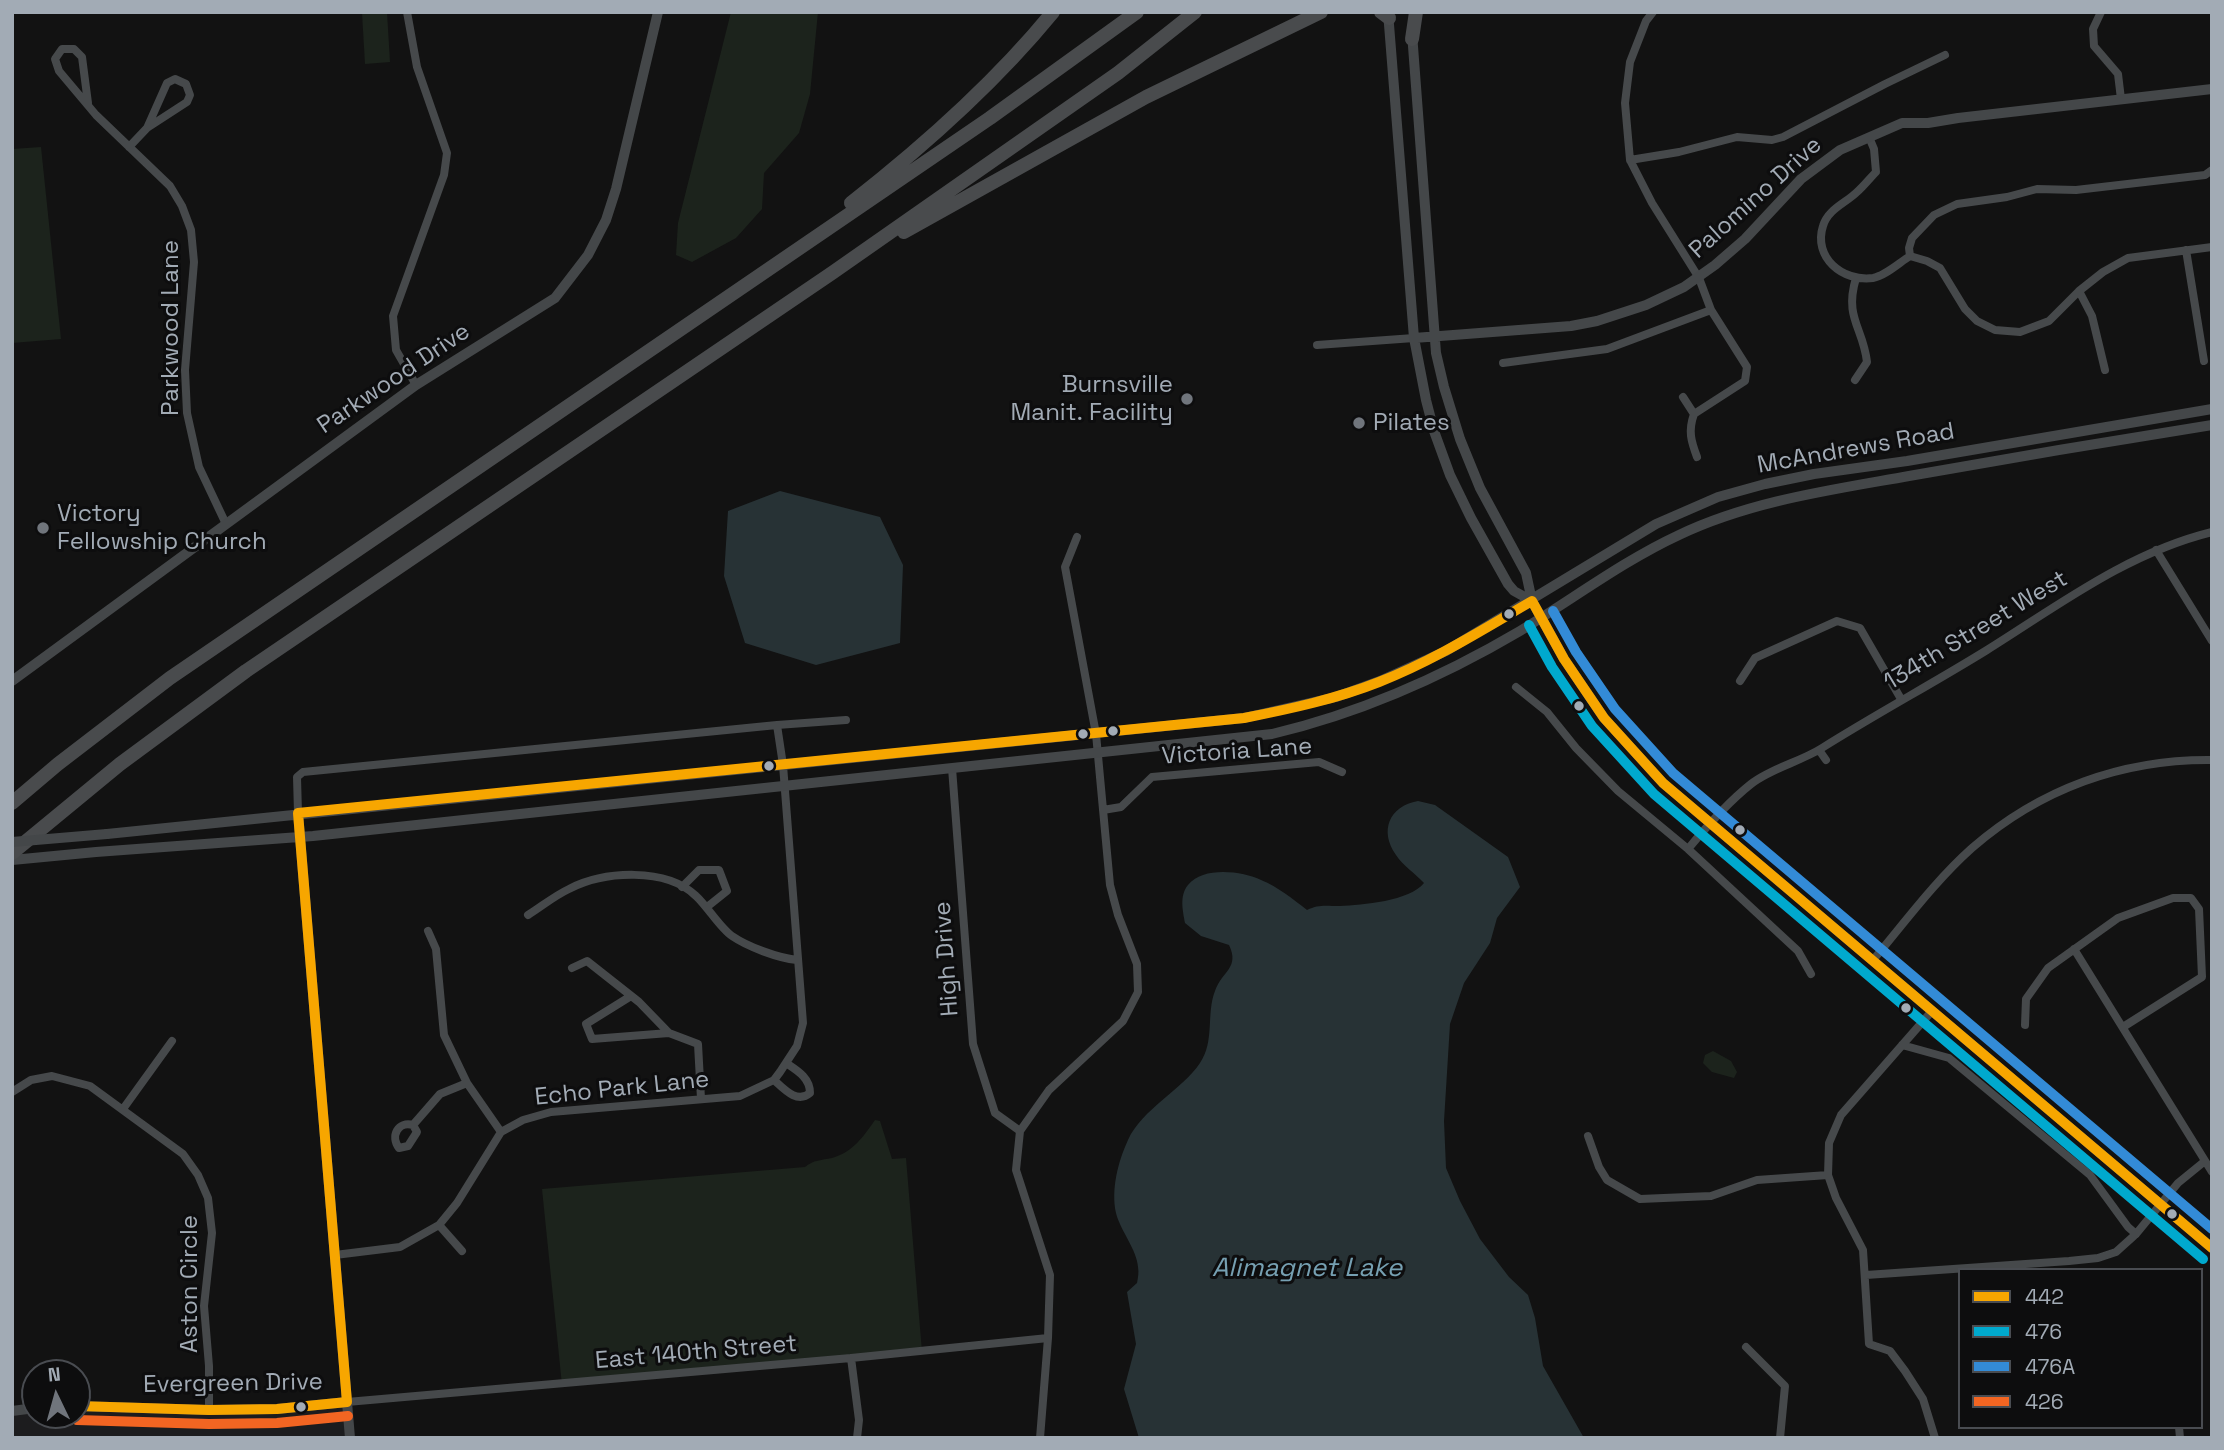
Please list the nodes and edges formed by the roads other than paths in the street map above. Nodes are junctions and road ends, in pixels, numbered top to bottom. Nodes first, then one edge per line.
1 (407, 12) edge
2 (658, 12) edge
3 (1053, 12) edge
4 (1137, 12) edge
5 (1195, 12) edge
6 (1321, 12) edge
7 (1331, 12) edge
8 (1410, 12) edge
9 (1416, 12) edge
10 (1653, 12) edge
11 (2101, 12) edge
12 (1386, 14) edge
13 (1297, 24) junction
14 (1412, 39) junction
15 (1945, 55) dead end
16 (2212, 89) edge
17 (2121, 99) junction
18 (88, 103) junction
19 (147, 128) junction
20 (1869, 137) junction
21 (129, 146) junction
22 (1630, 160) junction
23 (2212, 170) edge
24 (2212, 247) edge
25 (2186, 250) junction
26 (1910, 256) junction
27 (832, 273) junction
28 (1699, 278) junction
29 (1856, 278) junction
30 (754, 280) junction
31 (2079, 291) junction
32 (1711, 310) junction
33 (1434, 337) junction
34 (1414, 338) junction
35 (1317, 345) dead end
36 (2204, 361) dead end
37 (1503, 363) dead end
38 (2105, 370) dead end
39 (1855, 380) dead end
40 (416, 385) junction
41 (1683, 397) dead end
42 (2212, 410) edge
43 (1694, 414) junction
44 (2212, 425) edge
45 (1697, 457) dead end
46 (226, 524) junction
47 (2212, 532) edge
48 (1077, 537) dead end
49 (2156, 550) junction
50 (1532, 601) junction
51 (1541, 618) junction
52 (2212, 641) edge
53 (12, 681) edge
54 (1740, 681) dead end
55 (1516, 687) dead end
56 (1901, 699) junction
57 (846, 720) dead end
58 (777, 725) junction
59 (1096, 734) junction
60 (1819, 750) junction
61 (1098, 753) junction
62 (1826, 760) dead end
63 (2212, 760) edge
64 (783, 765) junction
65 (952, 768) junction
66 (1342, 772) dead end
67 (784, 787) junction
68 (12, 803) edge
69 (1103, 810) junction
70 (298, 813) junction
71 (1709, 823) junction
72 (300, 838) junction
73 (12, 842) edge
74 (1688, 849) junction
75 (12, 853) edge
76 (12, 860) edge
77 (682, 887) junction
78 (707, 908) junction
79 (528, 915) dead end
80 (428, 931) dead end
81 (2074, 949) junction
82 (797, 960) junction
83 (1873, 960) junction
84 (572, 968) dead end
85 (1811, 974) dead end
86 (631, 996) junction
87 (1932, 1010) junction
88 (2025, 1025) dead end
89 (2123, 1027) junction
90 (669, 1033) junction
91 (172, 1041) dead end
92 (1902, 1045) junction
93 (786, 1063) junction
94 (774, 1080) junction
95 (467, 1083) junction
96 (12, 1092) edge
97 (702, 1099) junction
98 (123, 1109) junction
99 (413, 1125) dead end
100 (1020, 1130) junction
101 (501, 1132) junction
102 (1588, 1136) dead end
103 (2205, 1161) junction
104 (2212, 1172) edge
105 (1828, 1175) junction
106 (2161, 1205) junction
107 (439, 1225) junction
108 (2136, 1234) junction
109 (2212, 1248) edge
110 (462, 1251) dead end
111 (335, 1255) junction
112 (2070, 1265) edge
113 (2009, 1268) edge
114 (1958, 1270) edge
115 (1866, 1275) junction
116 (1048, 1338) junction
117 (1746, 1347) dead end
118 (851, 1358) junction
119 (347, 1402) junction
120 (91, 1406) edge
121 (209, 1410) junction
122 (350, 1438) edge
123 (857, 1438) edge
124 (1040, 1438) edge
125 (1780, 1438) edge
126 (1936, 1438) edge

1 - 40 street
2 - 40 street, Parkwood Drive
3 - 30 highway
4 - 30 highway
5 - 27 highway
6 - 13 highway
7 - 13 highway
8 - 14 street
9 - 14 highway
10 - 22 street
11 - 17 street
12 - 34 street
13 - 27 highway
14 - 33 street
15 - 22 street
16 - 17 street, Palomino Drive
17 - 20 street, Palomino Drive
18 - 18 street, Parkwood Lane
18 - 21 street, Parkwood Lane
19 - 19 street
19 - 21 street
20 - 28 street, Palomino Drive
20 - 29 street
21 - 46 street, Parkwood Lane
22 - 28 street
23 - 26 street
24 - 25 street
25 - 31 street
25 - 36 street
26 - 29 street
26 - 31 street
27 - 75 highway
28 - 32 street
28 - 33 street, Palomino Drive
29 - 39 street
30 - 68 highway
31 - 38 street
32 - 37 street
32 - 43 street
33 - 34 street, Palomino Drive
33 - 50 street
34 - 35 street
34 - 50 street
40 - 46 street, Parkwood Drive
41 - 43 street
42 - 50 street, McAndrews Road
43 - 45 street
44 - 51 street, McAndrews Road
46 - 53 street, Parkwood Drive
47 - 49 street, 134th Street West
48 - 59 street
49 - 52 street
49 - 56 street, 134th Street West
50 - 51 street
50 - 59 street, McAndrews Road
51 - 61 street, McAndrews Road
51 - 71 street
54 - 56 street
55 - 74 street
56 - 60 street, 134th Street West
57 - 58 street
58 - 64 street, Echo Park Lane
58 - 70 street
59 - 61 street
59 - 64 street, McAndrews Road
60 - 62 street
60 - 71 street, 134th Street West
61 - 65 street, McAndrews Road
61 - 69 street
63 - 83 street
64 - 67 street, Echo Park Lane
64 - 70 street, McAndrews Road
65 - 67 street, McAndrews Road
65 - 100 street, High Drive
66 - 69 street, Victoria Lane
67 - 72 street, McAndrews Road
67 - 82 street, Echo Park Lane
69 - 100 street
70 - 72 street
70 - 73 street, McAndrews Road, bridge
71 - 74 street, 134th Street West
71 - 83 street
72 - 76 street, McAndrews Road
72 - 111 street
74 - 85 street
77 - 78 street
77 - 78 street
77 - 79 street
78 - 82 street
80 - 95 street
81 - 88 street
81 - 89 street
81 - 89 street
82 - 93 street, Echo Park Lane
83 - 87 street
84 - 86 street
86 - 90 street
86 - 90 street
87 - 92 street
87 - 106 street
89 - 103 street
90 - 97 street
91 - 98 street
92 - 105 street
92 - 108 street
93 - 94 street, Echo Park Lane
93 - 94 street
94 - 97 street, Echo Park Lane
95 - 99 street
95 - 101 street
96 - 98 street, Aston Circle
97 - 101 street, Echo Park Lane
98 - 121 street, Aston Circle
100 - 116 street
101 - 107 street
102 - 105 street
103 - 104 street
103 - 106 street
105 - 115 street
106 - 108 street
106 - 109 street
107 - 110 street
107 - 111 street
108 - 112 street
111 - 119 street
112 - 113 street
114 - 115 street
115 - 126 street
116 - 118 street, East 140th Street
116 - 124 street
117 - 125 street
118 - 119 street, East 140th Street
118 - 123 street
119 - 121 street, Evergreen Drive
119 - 122 street
120 - 121 street, Evergreen Drive

